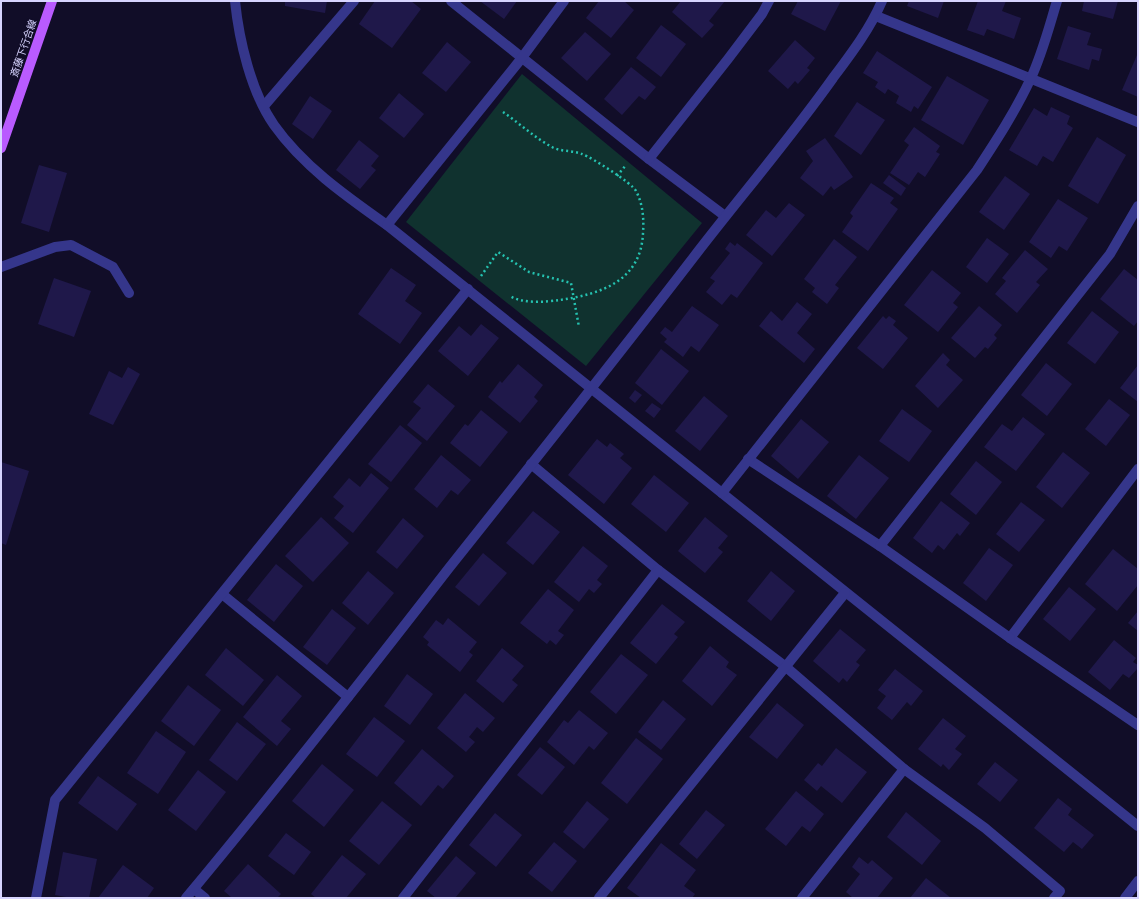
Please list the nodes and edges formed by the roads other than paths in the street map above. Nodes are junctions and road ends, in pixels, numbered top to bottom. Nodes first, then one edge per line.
1 (52, 1) edge
2 (235, 1) edge
3 (354, 1) edge
4 (451, 1) edge
5 (564, 1) edge
6 (769, 1) edge
7 (882, 1) edge
8 (1057, 1) edge
9 (876, 16) junction
10 (522, 59) junction
11 (1030, 79) junction
12 (264, 106) junction
13 (1138, 122) edge
14 (1, 148) edge
15 (649, 159) junction
16 (1138, 206) edge
17 (725, 216) junction
18 (386, 225) junction
19 (1, 267) edge
20 (468, 289) junction
21 (129, 293) dead end
22 (592, 390) junction
23 (748, 459) junction
24 (531, 464) junction
25 (1138, 469) edge
26 (722, 493) junction
27 (880, 546) junction
28 (658, 570) junction
29 (845, 593) junction
30 (222, 594) junction
31 (1010, 638) junction
32 (786, 667) junction
33 (348, 697) junction
34 (1138, 724) edge
35 (904, 769) junction
36 (1138, 826) edge
37 (1138, 881) edge
38 (194, 888) junction
39 (36, 898) edge
40 (186, 898) edge
41 (205, 898) edge
42 (403, 898) edge
43 (599, 898) edge
44 (802, 898) edge
45 (1054, 898) edge
46 (1125, 898) edge

1 - 14 main road, 斎藤下行合線
2 - 12 street
3 - 12 street
4 - 10 street
5 - 10 street
6 - 15 street
7 - 9 street
8 - 11 street
9 - 11 street
9 - 17 street
10 - 15 street
10 - 18 street
11 - 13 street
11 - 23 street
12 - 18 street
15 - 17 street
16 - 27 street
17 - 22 street
18 - 20 street
19 - 21 street
20 - 22 street
20 - 30 street
22 - 24 street
22 - 26 street
23 - 26 street
23 - 27 street
24 - 28 street
24 - 33 street
25 - 31 street
26 - 29 street
27 - 31 street
28 - 32 street
28 - 42 street
29 - 32 street
29 - 36 street
30 - 33 street
30 - 39 street
31 - 34 street
32 - 35 street
32 - 43 street
33 - 38 street
35 - 44 street
35 - 45 street
37 - 46 street
38 - 40 street
38 - 41 street

